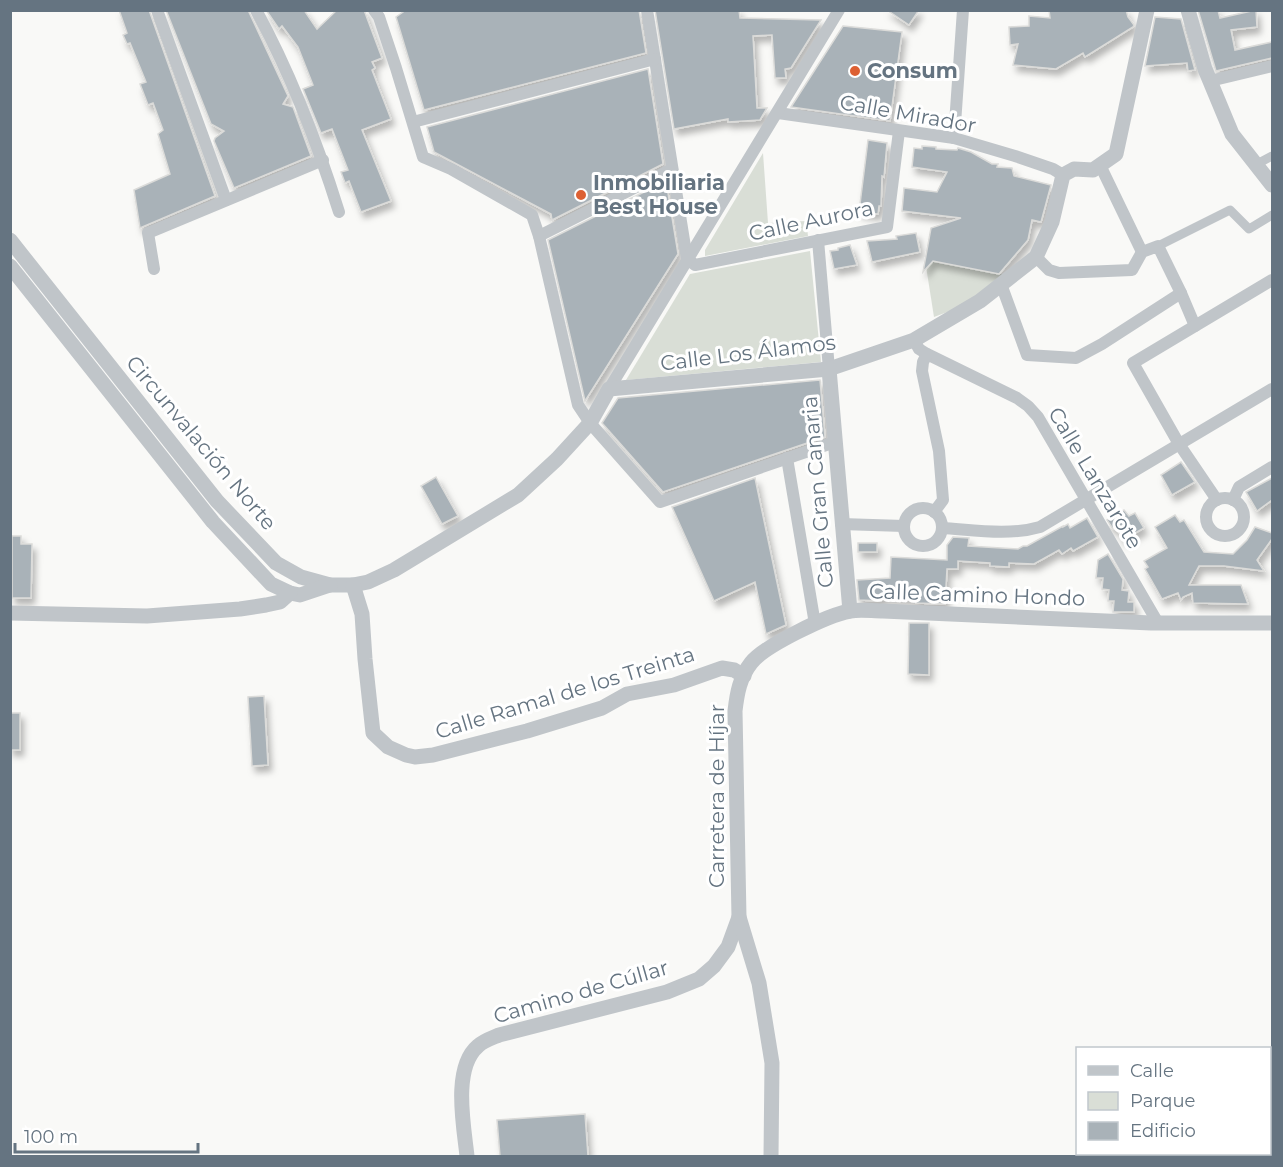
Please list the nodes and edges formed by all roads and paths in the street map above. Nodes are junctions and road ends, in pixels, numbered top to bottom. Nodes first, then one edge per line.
1 (158, 10) edge
2 (256, 10) edge
3 (647, 10) edge
4 (839, 10) edge
5 (963, 10) edge
6 (1147, 10) edge
7 (1188, 10) edge
8 (380, 13) edge
9 (655, 59) junction
10 (1272, 66) edge
11 (1210, 81) junction
12 (778, 113) junction
13 (413, 122) junction
14 (899, 131) junction
15 (954, 138) junction
16 (1272, 156) edge
17 (323, 160) junction
18 (1257, 164) junction
19 (1100, 165) junction
20 (672, 169) junction
21 (1063, 175) junction
22 (1272, 185) edge
23 (226, 200) junction
24 (339, 212) dead end
25 (1272, 215) edge
26 (539, 236) junction
27 (10, 240) edge
28 (818, 240) junction
29 (1158, 246) junction
30 (1142, 252) junction
31 (1036, 257) junction
32 (687, 260) junction
33 (10, 266) edge
34 (154, 269) dead end
35 (1272, 280) edge
36 (1001, 284) junction
37 (1181, 293) junction
38 (1195, 326) junction
39 (914, 340) junction
40 (927, 354) junction
41 (829, 369) junction
42 (609, 389) junction
43 (1272, 389) edge
44 (590, 423) junction
45 (835, 442) junction
46 (1179, 444) junction
47 (787, 458) junction
48 (1272, 467) edge
49 (1088, 500) junction
50 (1217, 500) junction
51 (1233, 500) junction
52 (934, 512) junction
53 (841, 524) junction
54 (904, 526) junction
55 (942, 528) junction
56 (276, 562) junction
57 (330, 585) junction
58 (354, 585) junction
59 (290, 593) junction
60 (850, 611) junction
61 (10, 613) edge
62 (1158, 623) junction
63 (1272, 623) edge
64 (814, 624) junction
65 (744, 676) junction
66 (739, 917) junction
67 (466, 1156) edge
68 (771, 1156) edge

1 - 23 street
2 - 17 street
3 - 9 street
4 - 12 street
5 - 15 street
6 - 19 street
7 - 11 street
8 - 13 street
9 - 13 street
9 - 20 street
10 - 11 street
11 - 18 street
12 - 14 street, Calle Mirador
12 - 32 street
13 - 26 street
14 - 15 street, Calle Mirador
14 - 28 street, Calle Aurora
15 - 21 street, Calle Mirador
16 - 18 street
17 - 23 street
17 - 24 street
18 - 22 street
19 - 21 street
19 - 30 street
20 - 26 street
20 - 32 street
21 - 31 street, Calle Los Álamos
23 - 34 street
25 - 29 street
26 - 44 street
27 - 56 street, Circunvalación Norte
28 - 32 street, Calle Aurora
28 - 41 street
29 - 30 street
29 - 37 street
30 - 31 street
31 - 36 street, Calle Los Álamos
32 - 42 street
33 - 59 street, Circunvalación Norte
35 - 38 street
36 - 37 street
36 - 39 street, Calle Los Álamos
37 - 38 street
38 - 46 street
39 - 40 street, Calle Lanzarote
39 - 41 street, Calle Los Álamos
40 - 49 street, Calle Lanzarote
40 - 52 street
41 - 42 street, Calle Los Álamos
41 - 45 street, Calle Gran Canaria
42 - 44 street
43 - 46 street
44 - 47 street
44 - 58 street
45 - 47 street
45 - 53 street, Calle Gran Canaria
46 - 49 street
46 - 50 street
47 - 64 street
48 - 51 street
49 - 55 street
49 - 62 street, Calle Lanzarote
50 - 51 street
50 - 51 street
52 - 54 street
52 - 55 street
53 - 54 street
53 - 60 street, Calle Gran Canaria
54 - 55 street
56 - 57 street, Circunvalación Norte
56 - 59 street
57 - 58 street
57 - 59 street
58 - 65 street, Calle Ramal de los Treinta
59 - 61 street
60 - 62 street, Calle Camino Hondo
60 - 64 street, Calle Camino Hondo
62 - 63 street, Calle Camino Hondo
64 - 65 street, Calle Camino Hondo
65 - 66 street, Carretera de Híjar
66 - 67 street, Camino de Cúllar
66 - 68 street

